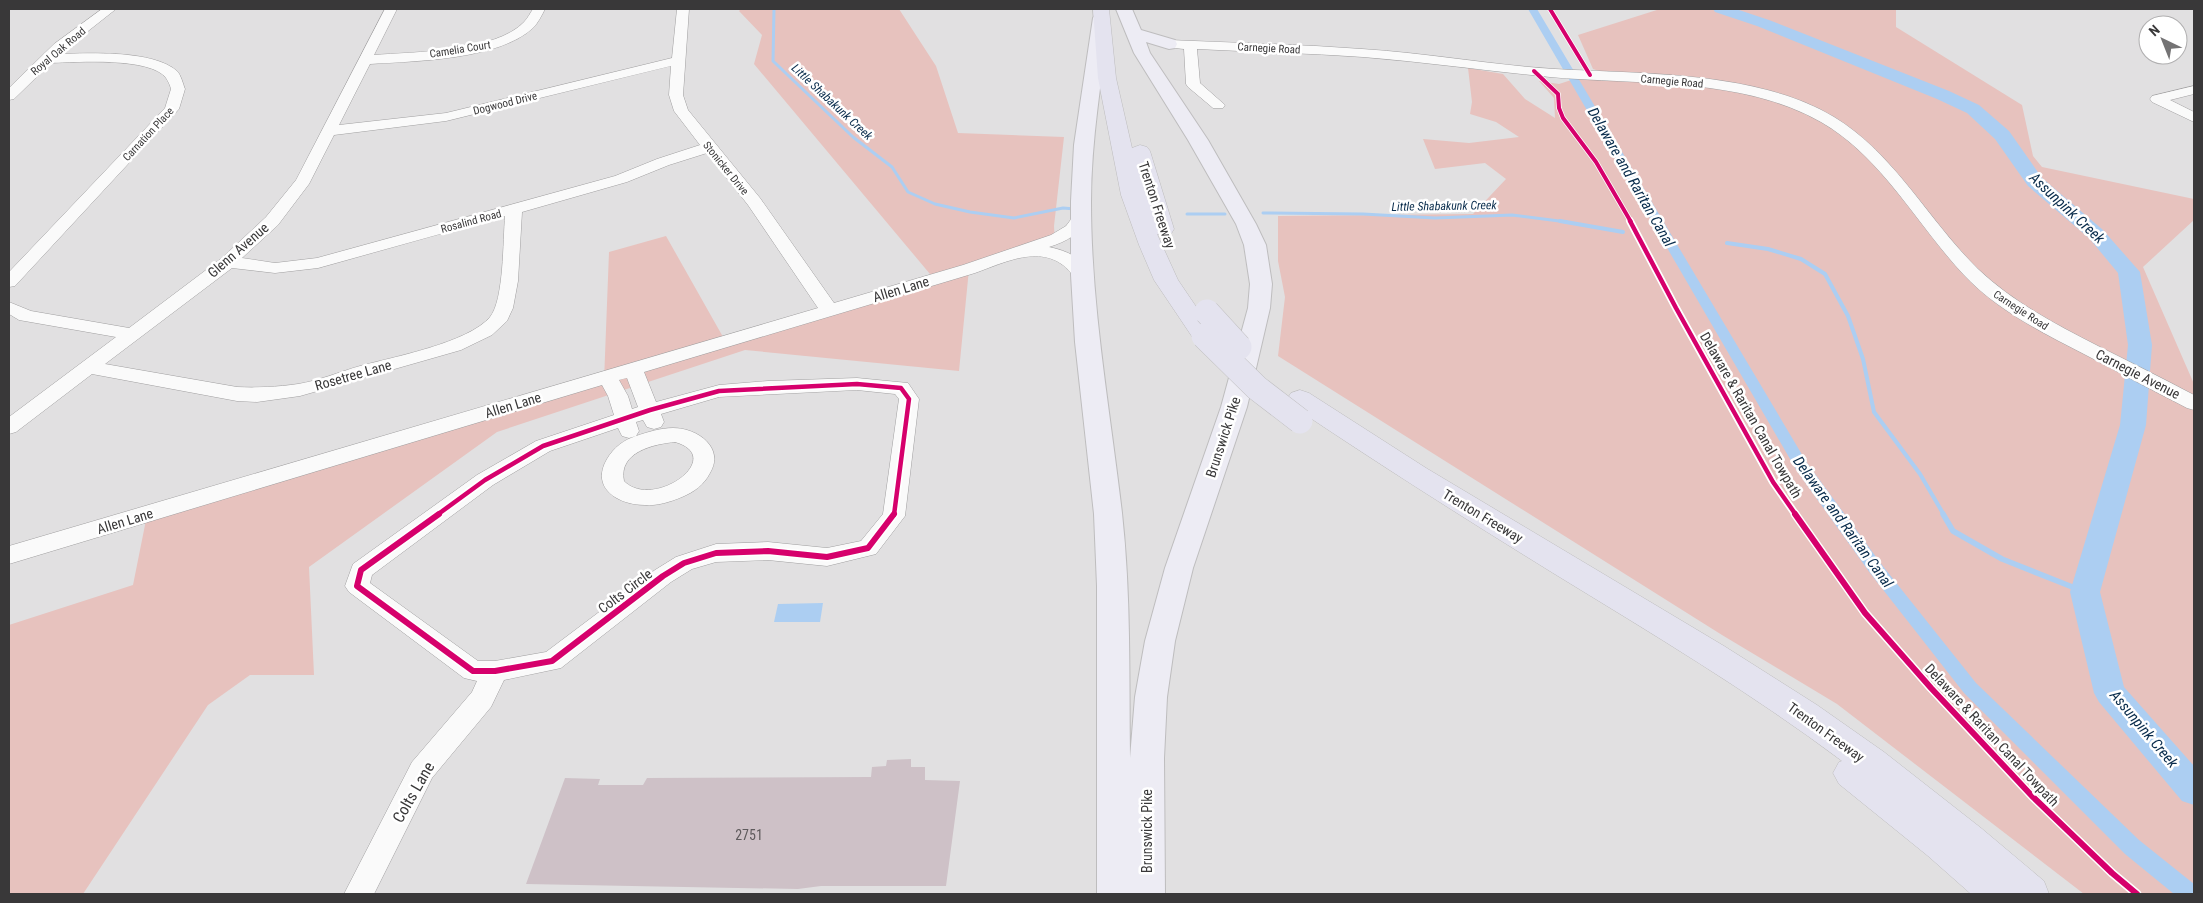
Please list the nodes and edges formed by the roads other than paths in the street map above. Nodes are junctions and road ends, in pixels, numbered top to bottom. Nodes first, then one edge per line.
1 (110, 9) edge
2 (391, 9) edge
3 (540, 9) edge
4 (683, 9) edge
5 (1111, 11) edge
6 (1134, 33) junction
7 (1169, 44) junction
8 (1190, 44) junction
9 (46, 59) junction
10 (365, 60) junction
11 (679, 60) junction
12 (1146, 60) junction
13 (2194, 90) edge
14 (9, 96) edge
15 (1218, 105) dead end
16 (2194, 118) edge
17 (329, 131) junction
18 (710, 147) junction
19 (514, 209) junction
20 (1081, 211) junction
21 (1016, 253) junction
22 (228, 262) junction
23 (1082, 274) junction
24 (9, 282) edge
25 (9, 307) edge
26 (829, 310) junction
27 (132, 334) junction
28 (2081, 345) joint
29 (88, 367) junction
30 (633, 369) junction
31 (607, 377) junction
32 (2194, 403) edge
33 (650, 410) junction
34 (1300, 410) junction
35 (624, 418) junction
36 (9, 427) edge
37 (660, 436) junction
38 (635, 445) junction
39 (9, 556) edge
40 (495, 671) junction
41 (359, 894) edge
42 (1115, 894) edge
43 (1147, 894) edge
44 (1999, 894) edge
45 (2030, 894) edge

1 - 9 street, Royal Oak Road
2 - 10 street, Glenn Avenue
3 - 10 street, Camelia Court
4 - 11 street, Stonicker Drive
5 - 6 main road, Brunswick Pike
5 - 20 main road
5 - 34 highway, Trenton Freeway, bridge
6 - 7 main road
6 - 12 main road, Brunswick Pike
7 - 8 street, Carnegie Road
7 - 12 main road
8 - 15 street
8 - 28 street, Carnegie Road
9 - 14 street, Royal Oak Road
9 - 24 street, Carnation Place
10 - 17 street, Glenn Avenue
11 - 17 street, Dogwood Drive
11 - 18 street, Stonicker Drive
12 - 43 main road, Brunswick Pike
13 - 16 street
17 - 22 street, Glenn Avenue
18 - 19 street, Rosalind Road
18 - 26 street, Stonicker Drive
19 - 22 street, Rosalind Road
19 - 29 street, Rosetree Lane
20 - 21 street, Allen Lane
20 - 23 main road
21 - 23 street, Allen Lane
21 - 26 street, Allen Lane
22 - 27 street, Glenn Avenue
23 - 42 main road
25 - 27 street
26 - 30 street, Allen Lane
27 - 29 street, Glenn Avenue
28 - 32 street, Carnegie Avenue
29 - 36 street, Glenn Avenue
30 - 31 street, Allen Lane
30 - 33 street
31 - 35 street
31 - 39 street, Allen Lane
33 - 35 street, Colts Circle
33 - 37 street
33 - 40 street, Colts Circle
34 - 44 highway, Trenton Freeway
34 - 45 highway, Trenton Freeway
35 - 38 street
35 - 40 street, Colts Circle
37 - 38 street
37 - 38 street
40 - 41 street, Colts Lane

